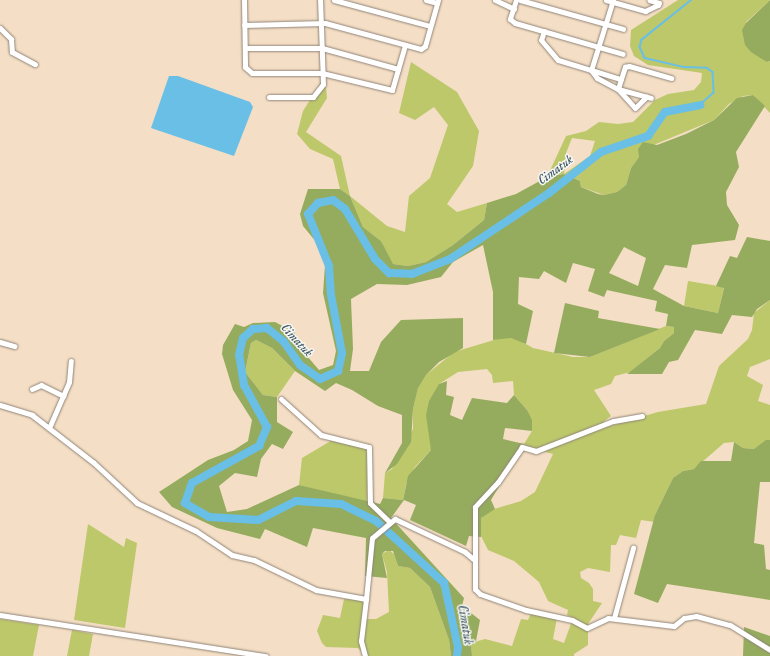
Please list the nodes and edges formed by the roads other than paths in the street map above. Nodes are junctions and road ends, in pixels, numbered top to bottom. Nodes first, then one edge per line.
1 (244, 0) edge
2 (320, 0) edge
3 (334, 0) edge
4 (426, 0) edge
5 (496, 0) edge
6 (516, 0) edge
7 (520, 0) edge
8 (606, 0) edge
9 (649, 0) edge
10 (612, 1) edge
11 (437, 2) edge
12 (514, 9) junction
13 (321, 23) junction
14 (605, 24) junction
15 (244, 25) junction
16 (430, 26) junction
17 (0, 28) edge
18 (623, 29) dead end
19 (544, 31) junction
20 (405, 44) junction
21 (598, 47) junction
22 (245, 48) junction
23 (322, 48) junction
24 (623, 54) dead end
25 (35, 64) dead end
26 (398, 69) junction
27 (590, 70) junction
28 (322, 73) junction
29 (671, 78) dead end
30 (621, 79) junction
31 (618, 89) junction
32 (269, 97) dead end
33 (0, 342) edge
34 (14, 346) dead end
35 (71, 361) dead end
36 (32, 389) dead end
37 (64, 396) junction
38 (281, 399) dead end
39 (0, 405) edge
40 (642, 416) dead end
41 (49, 428) junction
42 (388, 523) junction
43 (633, 548) dead end
44 (474, 560) junction
45 (366, 599) junction
46 (0, 615) edge
47 (614, 618) junction
48 (770, 650) edge
49 (266, 656) edge
50 (365, 656) edge

1 - 15 street
2 - 13 street
3 - 16 street
4 - 11 street
5 - 12 street
6 - 12 street
7 - 14 street
8 - 10 street
9 - 10 street
10 - 14 street
11 - 16 street
12 - 19 street
13 - 15 street
13 - 20 street
13 - 23 street
14 - 18 street
14 - 21 street
15 - 22 street
16 - 20 street
17 - 25 street
19 - 21 street
19 - 27 street
20 - 26 street
21 - 24 street
21 - 27 street
22 - 23 street
22 - 28 street
23 - 26 street
23 - 28 street
26 - 28 street
27 - 30 street
27 - 31 street
28 - 32 street
29 - 30 street
30 - 31 street
31 - 31 street
33 - 34 street
35 - 37 street
36 - 37 street
37 - 41 street
38 - 42 street
39 - 41 street
40 - 44 street
41 - 45 street
42 - 44 street
42 - 45 street
43 - 47 street
44 - 47 street
45 - 50 street
46 - 49 street
47 - 48 street

